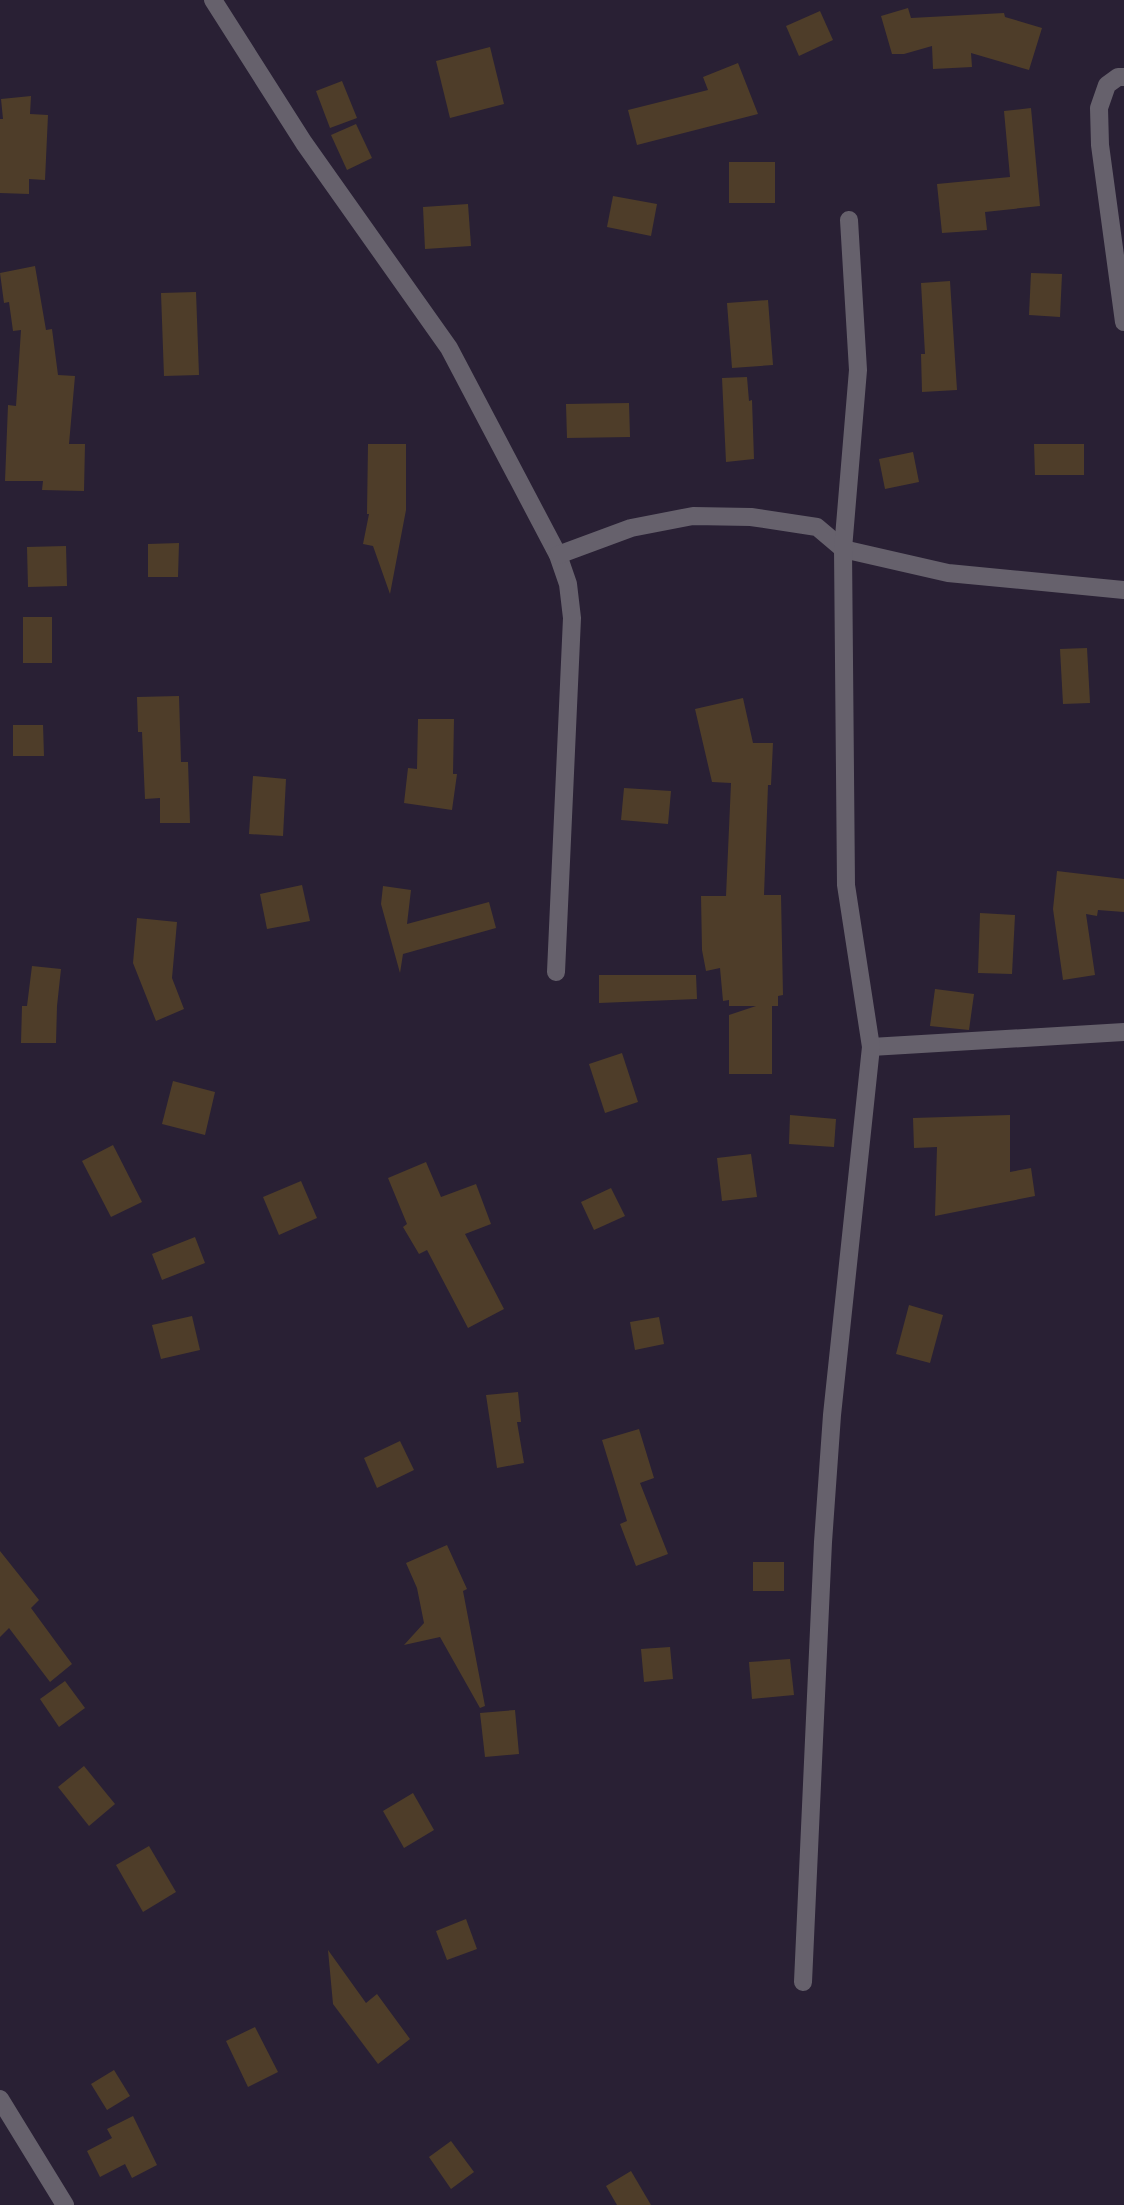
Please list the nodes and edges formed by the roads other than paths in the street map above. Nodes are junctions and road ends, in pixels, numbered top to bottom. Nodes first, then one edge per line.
1 (213, 0) edge
2 (1124, 78) edge
3 (849, 220) dead end
4 (1124, 323) edge
5 (842, 548) junction
6 (558, 555) junction
7 (1124, 590) edge
8 (556, 972) dead end
9 (1124, 1032) edge
10 (871, 1048) junction
11 (803, 1982) dead end
12 (0, 2099) edge
13 (65, 2205) edge

1 - 6 street
2 - 4 street
3 - 5 street
5 - 6 street
5 - 7 street
5 - 10 street
6 - 8 street
9 - 10 street
10 - 11 street
12 - 13 street

